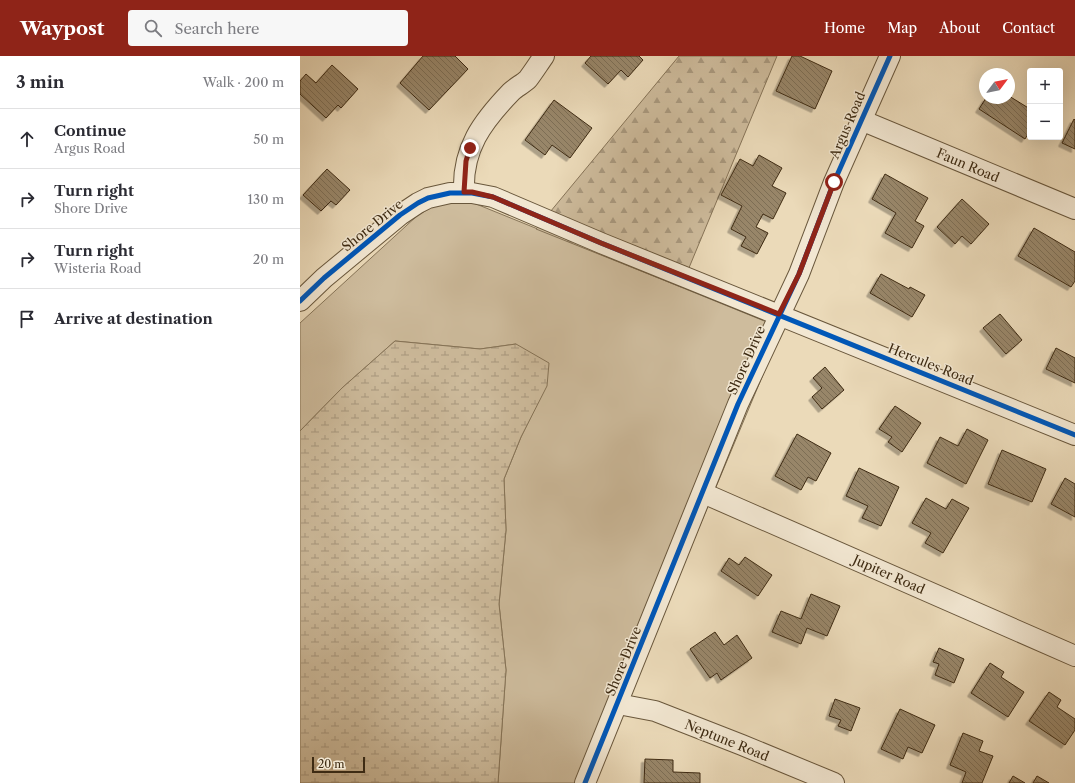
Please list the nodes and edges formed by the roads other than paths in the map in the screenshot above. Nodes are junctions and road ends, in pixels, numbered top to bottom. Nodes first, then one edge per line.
1 (544, 56) edge
2 (890, 56) edge
3 (861, 120) junction
4 (464, 192) junction
5 (1075, 208) edge
6 (300, 300) edge
7 (779, 314) junction
8 (1075, 435) edge
9 (703, 492) junction
10 (1075, 656) edge
11 (618, 704) junction
12 (585, 783) edge
13 (834, 783) edge

1 - 4 street
2 - 3 street, Argus Road
3 - 5 street, Faun Road
3 - 7 street, Argus Road
4 - 6 street, Shore Drive
4 - 7 street, Shore Drive
7 - 8 street, Hercules Road
7 - 9 street, Shore Drive
9 - 10 street, Jupiter Road
9 - 11 street, Shore Drive
11 - 12 street, Shore Drive
11 - 13 street, Neptune Road

